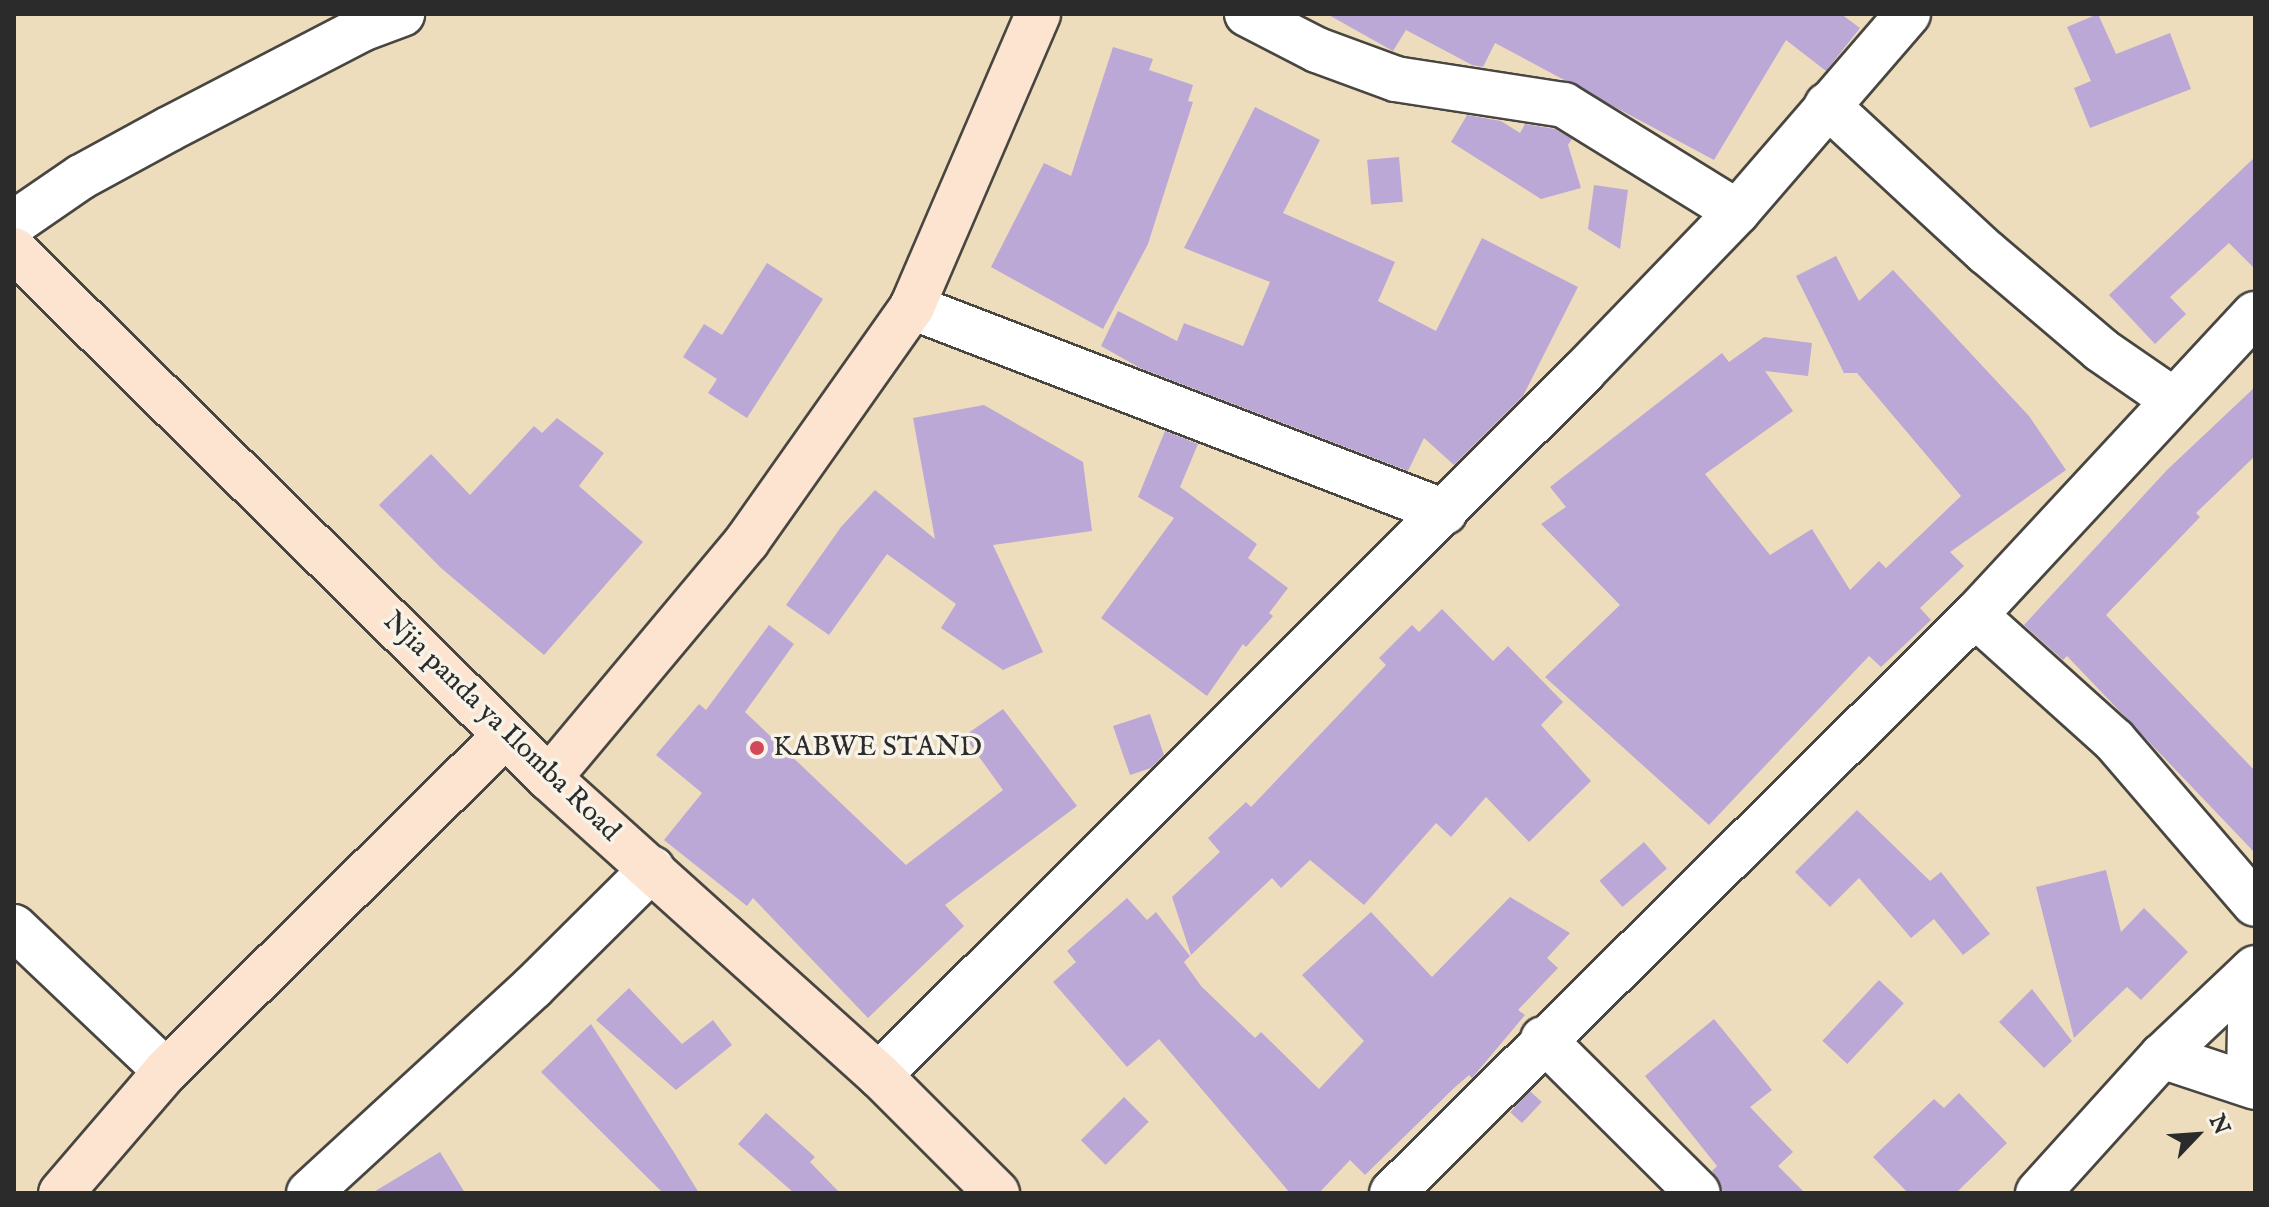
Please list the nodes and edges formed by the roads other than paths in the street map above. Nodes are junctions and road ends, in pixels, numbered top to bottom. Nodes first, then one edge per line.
1 (402, 14) edge
2 (1038, 14) edge
3 (1247, 14) edge
4 (1908, 14) edge
5 (360, 22) edge
6 (1827, 105) junction
7 (1737, 212) junction
8 (14, 223) edge
9 (14, 250) edge
10 (912, 307) junction
11 (2255, 314) edge
12 (2172, 399) junction
13 (1445, 512) junction
14 (1975, 615) junction
15 (505, 735) junction
16 (549, 778) junction
17 (652, 869) junction
18 (2255, 904) edge
19 (14, 927) edge
20 (2253, 970) edge
21 (1543, 1039) junction
22 (2162, 1056) junction
23 (166, 1071) junction
24 (879, 1075) junction
25 (2252, 1085) edge
26 (317, 1190) edge
27 (61, 1193) edge
28 (997, 1193) edge
29 (1392, 1193) edge
30 (1698, 1193) edge
31 (2038, 1193) edge

1 - 5 street
2 - 10 main road
3 - 7 street
4 - 6 street
5 - 8 street
6 - 7 street
6 - 12 street
7 - 13 street
9 - 15 main road, Njia panda ya Ilomba Road
10 - 13 street
10 - 16 main road
11 - 12 street
12 - 14 street
13 - 24 street
14 - 18 street
14 - 21 street
15 - 16 main road, Njia panda ya Ilomba Road
15 - 23 main road
16 - 17 main road, Njia panda ya Ilomba Road
17 - 24 main road, Njia panda ya Ilomba Road
17 - 26 street
19 - 23 street
20 - 22 street
20 - 25 street
21 - 29 street
21 - 30 street
22 - 25 street
22 - 31 street
23 - 27 main road
24 - 28 main road, Njia panda ya Ilomba Road

